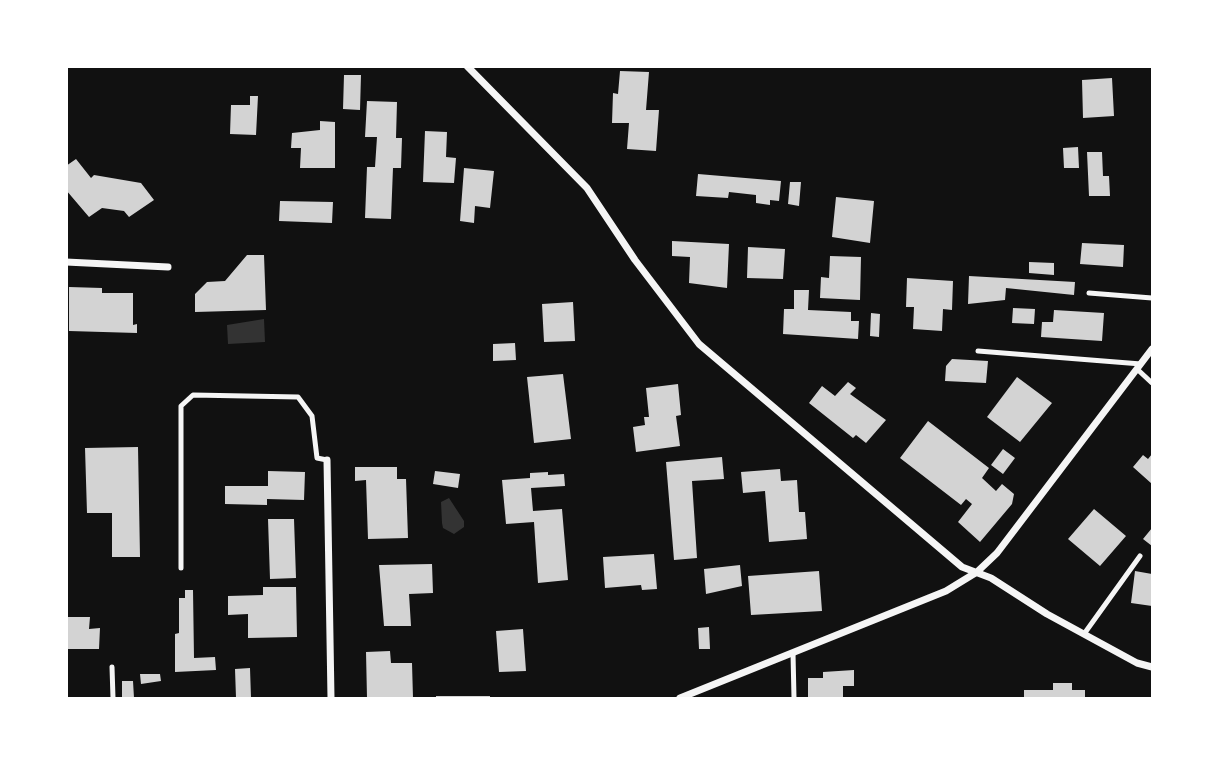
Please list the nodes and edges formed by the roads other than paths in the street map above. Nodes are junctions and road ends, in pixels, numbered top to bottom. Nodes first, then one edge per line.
1 (467, 66) edge
2 (66, 262) edge
3 (168, 267) dead end
4 (1089, 293) dead end
5 (1153, 298) edge
6 (1153, 349) edge
7 (978, 351) dead end
8 (1139, 367) junction
9 (1153, 383) edge
10 (327, 460) joint
11 (1140, 556) dead end
12 (181, 568) dead end
13 (977, 572) junction
14 (1084, 634) junction
15 (793, 653) junction
16 (112, 667) dead end
17 (1153, 667) edge
18 (113, 698) edge
19 (331, 698) edge
20 (680, 698) edge
21 (794, 698) edge

1 - 13 street
2 - 3 street
4 - 5 lane
6 - 8 street
7 - 8 lane
8 - 9 lane
8 - 13 street
10 - 12 lane
10 - 19 street
11 - 14 lane
13 - 14 street
13 - 15 street
14 - 17 street
15 - 20 street
15 - 21 lane
16 - 18 lane

